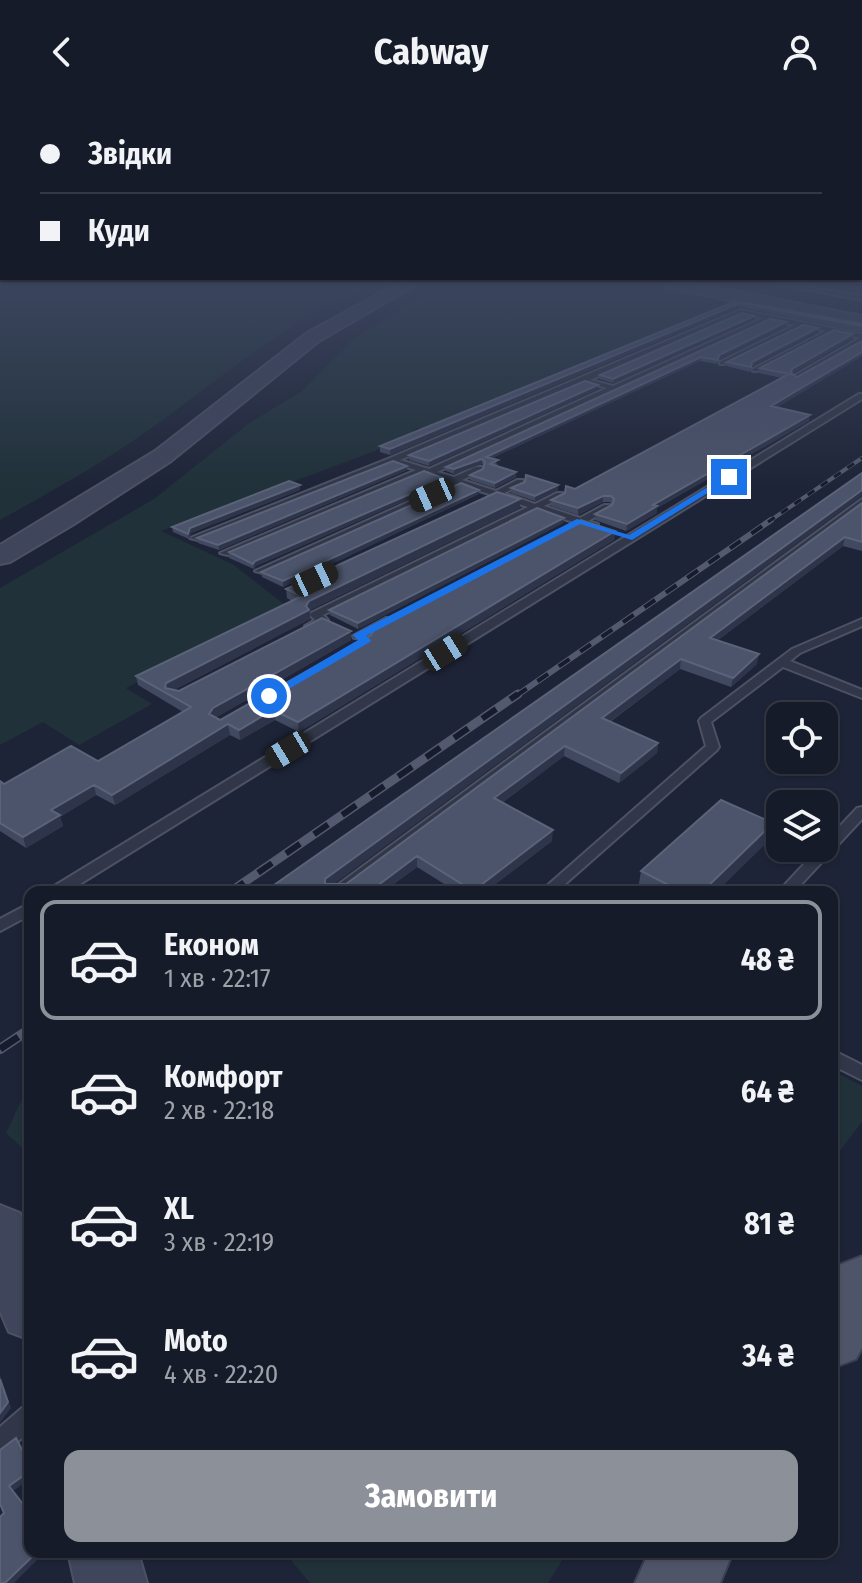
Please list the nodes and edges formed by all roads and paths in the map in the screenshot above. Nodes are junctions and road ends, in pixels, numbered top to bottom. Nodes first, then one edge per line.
1 (272, 352) edge
2 (294, 352) edge
3 (648, 352) edge
4 (693, 352) edge
5 (744, 352) edge
6 (790, 352) edge
7 (837, 352) edge
8 (722, 363) edge
9 (755, 370) edge
10 (794, 378) edge
11 (583, 380) junction
12 (614, 388) junction
13 (862, 396) edge
14 (393, 460) junction
15 (479, 469) edge
16 (427, 471) junction
17 (458, 481) junction
18 (520, 482) edge
19 (497, 494) junction
20 (560, 495) edge
21 (483, 500) edge
22 (862, 502) edge
23 (536, 507) junction
24 (607, 507) edge
25 (580, 521) junction
26 (566, 528) edge
27 (604, 530) edge
28 (617, 534) edge
29 (0, 536) edge
30 (195, 538) edge
31 (629, 538) junction
32 (225, 553) dead end
33 (0, 556) edge
34 (260, 571) edge
35 (400, 614) edge
36 (862, 622) edge
37 (343, 632) junction
38 (296, 634) edge
39 (781, 662) junction
40 (862, 694) edge
41 (862, 811) edge
42 (66, 886) edge
43 (343, 886) edge
44 (554, 886) edge
45 (791, 886) edge
46 (24, 912) edge
47 (0, 926) edge
48 (838, 1060) edge
49 (862, 1073) edge
50 (862, 1287) edge
51 (838, 1325) edge
52 (24, 1421) edge
53 (0, 1442) edge
54 (690, 1558) edge
55 (675, 1583) edge

1 - 29 street
2 - 33 street
3 - 11 lane
4 - 12 lane
5 - 8 lane
6 - 9 lane
7 - 10 lane
11 - 12 lane
11 - 14 lane
12 - 16 lane
13 - 31 lane
14 - 16 lane
14 - 30 lane
15 - 17 lane
16 - 17 lane
16 - 32 lane
17 - 19 lane
17 - 34 lane
18 - 19 lane
19 - 21 lane
19 - 23 lane
20 - 23 lane
22 - 43 lane
23 - 25 lane
23 - 37 lane
24 - 25 lane
25 - 26 lane
25 - 27 lane
28 - 31 lane
31 - 42 lane
35 - 37 lane
36 - 39 lane
37 - 38 lane
39 - 40 lane
39 - 44 lane
41 - 45 lane
46 - 47 lane
48 - 49 lane
50 - 51 main road
52 - 53 lane
54 - 55 main road

